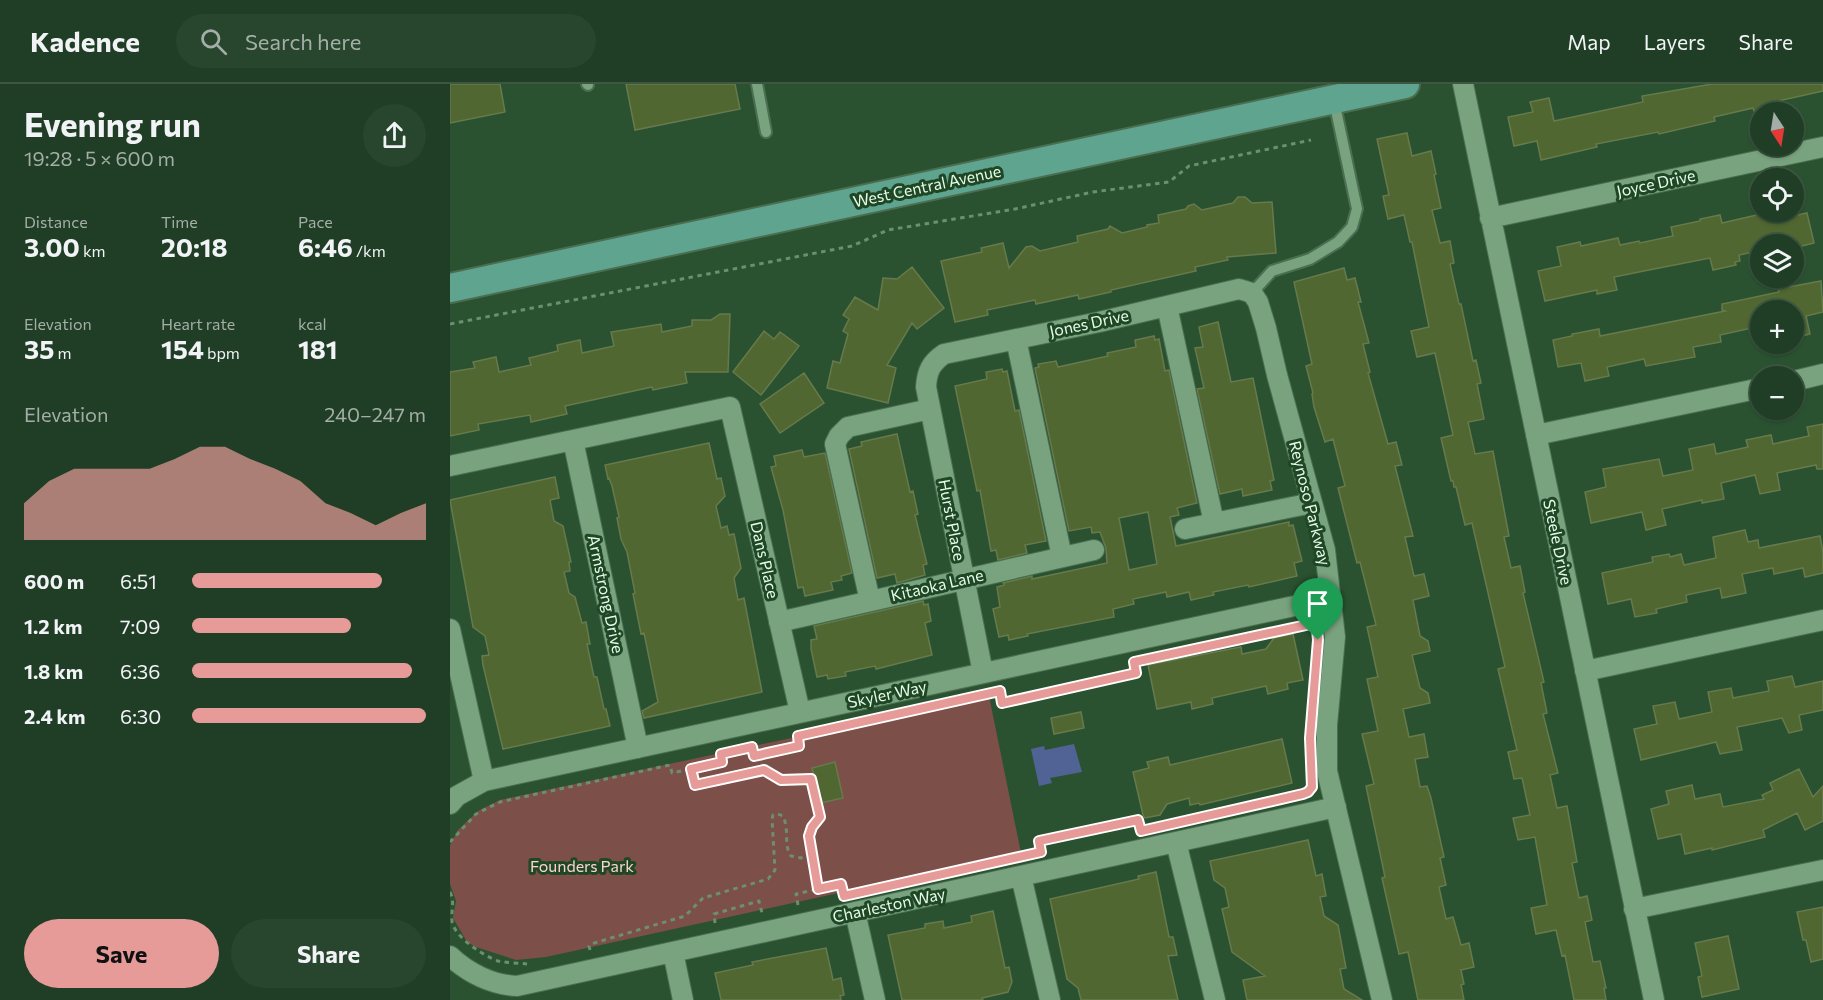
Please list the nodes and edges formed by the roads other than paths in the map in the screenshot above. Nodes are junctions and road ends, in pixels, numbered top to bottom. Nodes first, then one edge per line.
1 (757, 84) edge
2 (1405, 84) edge
3 (1463, 84) edge
4 (1334, 99) junction
5 (766, 132) dead end
6 (1823, 147) edge
7 (1490, 218) junction
8 (450, 288) edge
9 (1252, 293) junction
10 (1167, 306) junction
11 (1016, 339) junction
12 (930, 367) joint
13 (1823, 374) edge
14 (1804, 379) edge
15 (1750, 390) edge
16 (930, 409) junction
17 (1536, 435) junction
18 (573, 440) junction
19 (450, 466) edge
20 (1312, 503) junction
21 (1215, 523) junction
22 (1185, 529) dead end
23 (1094, 550) dead end
24 (1062, 557) junction
25 (963, 579) junction
26 (1330, 598) junction
27 (870, 601) junction
28 (1823, 620) edge
29 (779, 622) junction
30 (450, 629) edge
31 (1585, 671) junction
32 (983, 673) junction
33 (800, 712) junction
34 (638, 747) junction
35 (484, 781) junction
36 (450, 804) edge
37 (1336, 807) junction
38 (1176, 842) junction
39 (1823, 870) edge
40 (1021, 876) junction
41 (855, 903) junction
42 (1634, 909) junction
43 (673, 952) junction
44 (450, 956) edge
45 (518, 993) edge
46 (683, 1000) edge
47 (874, 1000) edge
48 (1050, 1000) edge
49 (1215, 1000) edge
50 (1382, 1000) edge
51 (1654, 1000) edge

1 - 5 lane
2 - 4 main road, West Central Avenue
3 - 7 street, Steele Drive
4 - 8 main road, West Central Avenue
4 - 9 lane
6 - 7 street, Joyce Drive
7 - 17 street, Steele Drive
9 - 10 street, Jones Drive
9 - 20 street, Reynoso Parkway
10 - 11 street, Jones Drive
10 - 21 street
11 - 12 street, Jones Drive
11 - 24 street
12 - 16 street, Hurst Place
13 - 14 street
15 - 17 street
16 - 25 street, Hurst Place
16 - 27 street
17 - 31 street, Steele Drive
18 - 19 street
18 - 29 street, Dans Place
18 - 34 street, Armstrong Drive
20 - 21 street
20 - 26 street, Reynoso Parkway
21 - 22 street
23 - 24 street, Kitaoka Lane
24 - 25 street, Kitaoka Lane
25 - 27 street, Kitaoka Lane
25 - 32 street, Hurst Place
26 - 32 street, Skyler Way
26 - 37 street, Reynoso Parkway
27 - 29 street, Kitaoka Lane
28 - 31 street
29 - 33 street, Dans Place
30 - 35 street
31 - 42 street, Steele Drive
32 - 33 street, Skyler Way
33 - 34 street, Skyler Way
34 - 35 street, Skyler Way
35 - 36 street, Skyler Way
37 - 38 street, Charleston Way
37 - 50 street, Reynoso Parkway
38 - 40 street, Charleston Way
38 - 49 street
39 - 42 street
40 - 41 street, Charleston Way
40 - 48 street
41 - 43 street, Charleston Way
41 - 47 street
42 - 51 street, Steele Drive
43 - 45 street, Charleston Way
43 - 46 street
44 - 45 street, Charleston Way

